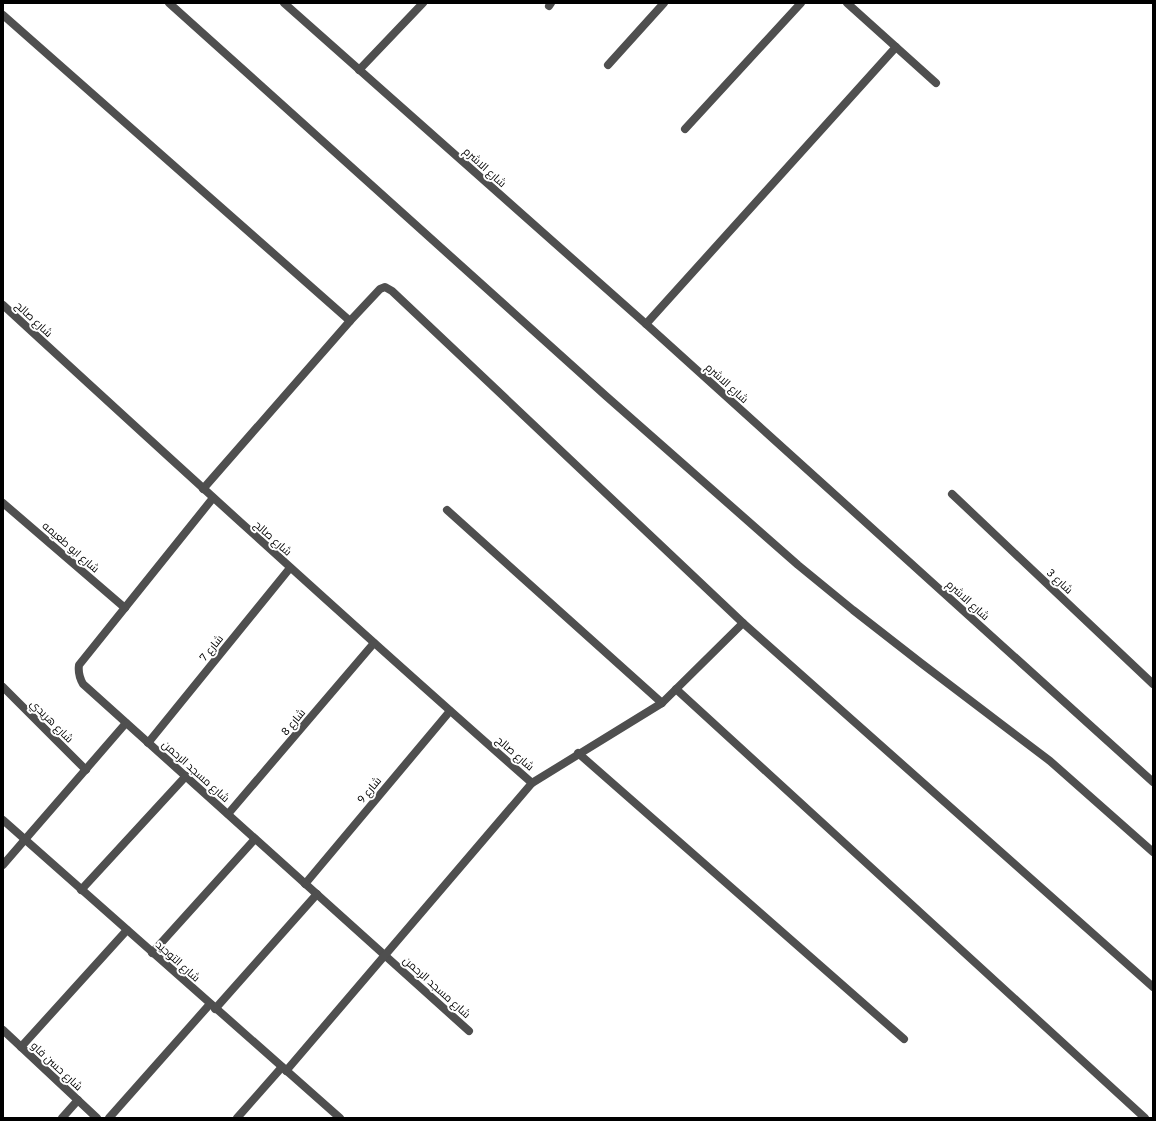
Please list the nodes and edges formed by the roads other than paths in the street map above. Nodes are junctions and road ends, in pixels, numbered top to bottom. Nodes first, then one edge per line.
1 (169, 3) edge
2 (284, 3) edge
3 (423, 3) edge
4 (664, 3) edge
5 (801, 3) edge
6 (847, 3) edge
7 (3, 15) edge
8 (896, 47) junction
9 (608, 65) dead end
10 (359, 70) junction
11 (936, 84) dead end
12 (685, 129) dead end
13 (3, 305) edge
14 (350, 321) junction
15 (646, 324) junction
16 (203, 489) junction
17 (952, 494) dead end
18 (213, 498) junction
19 (3, 503) edge
20 (447, 510) dead end
21 (290, 568) junction
22 (125, 608) junction
23 (743, 623) junction
24 (374, 643) junction
25 (1153, 684) edge
26 (3, 687) edge
27 (676, 688) junction
28 (662, 703) junction
29 (450, 711) junction
30 (126, 723) junction
31 (148, 742) junction
32 (578, 754) junction
33 (86, 770) junction
34 (186, 776) junction
35 (1153, 782) edge
36 (532, 783) junction
37 (228, 814) junction
38 (3, 820) edge
39 (255, 839) junction
40 (25, 840) junction
41 (1153, 852) edge
42 (3, 865) edge
43 (305, 884) junction
44 (80, 890) junction
45 (317, 894) junction
46 (127, 930) junction
47 (152, 953) junction
48 (385, 955) junction
49 (1153, 987) edge
50 (213, 1006) junction
51 (3, 1030) edge
52 (469, 1031) dead end
53 (904, 1039) dead end
54 (21, 1047) junction
55 (284, 1069) junction
56 (78, 1100) junction
57 (62, 1118) edge
58 (97, 1118) edge
59 (108, 1118) edge
60 (237, 1118) edge
61 (340, 1118) edge
62 (1144, 1118) edge

1 - 41 street
2 - 10 street, شارع الاشرم
3 - 10 street
4 - 9 street
5 - 12 street
6 - 8 street
7 - 14 street
8 - 11 street
8 - 15 street
10 - 15 street, شارع الاشرم
13 - 16 street, شارع صالح
14 - 16 street
14 - 23 street
15 - 35 street, شارع الاشرم
16 - 18 street, شارع صالح
17 - 25 street, شارع 3
18 - 21 street, شارع صالح
18 - 22 street, شارع مسجد الرحمن
19 - 22 street, شارع ابو طعيمه
20 - 28 street
21 - 24 street, شارع صالح
21 - 31 street, شارع 7
22 - 30 street, شارع مسجد الرحمن
23 - 27 street
23 - 49 street
24 - 29 street, شارع صالح
24 - 37 street, شارع 8
26 - 33 street, شارع هريدي
27 - 28 street
27 - 62 street
28 - 32 street
29 - 36 street, شارع صالح
29 - 43 street, شارع 9
30 - 31 street, شارع مسجد الرحمن
30 - 33 street
31 - 34 street, شارع مسجد الرحمن
32 - 36 street
32 - 53 street
33 - 40 street
34 - 37 street, شارع مسجد الرحمن
34 - 44 street
36 - 48 street
37 - 39 street, شارع مسجد الرحمن
38 - 40 street, شارع التوحيد
39 - 43 street, شارع مسجد الرحمن
39 - 47 street
40 - 42 street
40 - 44 street, شارع التوحيد
43 - 45 street, شارع مسجد الرحمن
44 - 46 street, شارع التوحيد
45 - 48 street, شارع مسجد الرحمن
45 - 50 street
46 - 47 street, شارع التوحيد
46 - 54 street
47 - 50 street, شارع التوحيد
48 - 52 street, شارع مسجد الرحمن
48 - 55 street
50 - 55 street, شارع التوحيد
50 - 59 street
51 - 54 street, شارع حسن فاو
54 - 56 street, شارع حسن فاو
55 - 60 street
55 - 61 street, شارع التوحيد
56 - 57 street
56 - 58 street, شارع حسن فاو

